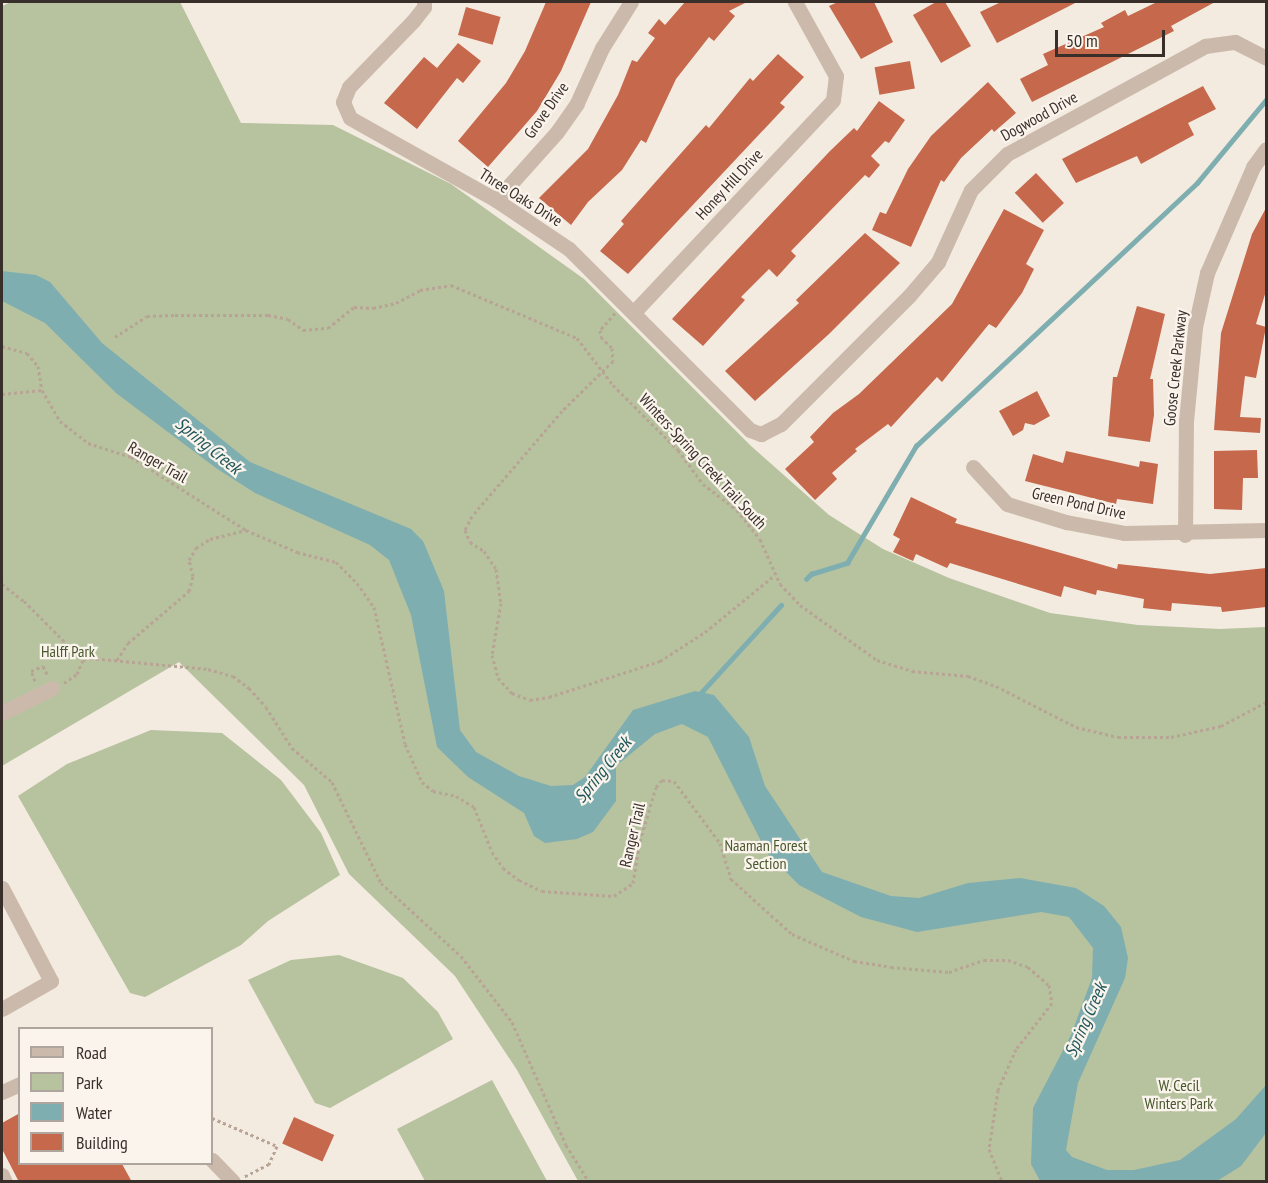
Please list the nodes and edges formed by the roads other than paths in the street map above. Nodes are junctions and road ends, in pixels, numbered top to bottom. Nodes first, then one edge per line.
1 (424, 2) edge
2 (631, 2) edge
3 (795, 2) edge
4 (1266, 58) edge
5 (1266, 149) edge
6 (496, 200) junction
7 (635, 311) junction
8 (761, 434) joint
9 (973, 467) dead end
10 (1266, 530) edge
11 (1185, 534) junction
12 (48, 686) road end
13 (2, 712) edge
14 (2, 888) edge
15 (2, 1010) edge
16 (18, 1085) edge
17 (2, 1092) edge
18 (213, 1161) edge
19 (2, 1175) edge
20 (5, 1182) edge
21 (232, 1182) edge

1 - 6 street, Three Oaks Drive
2 - 6 street, Grove Drive
3 - 7 street, Honey Hill Drive
4 - 8 street, Dogwood Drive
5 - 11 street, Goose Creek Parkway
6 - 7 street, Three Oaks Drive
7 - 8 street, Three Oaks Drive
9 - 11 street, Green Pond Drive
10 - 11 street, Green Pond Drive
12 - 13 street
14 - 15 street
16 - 17 street
18 - 21 street
19 - 20 street

